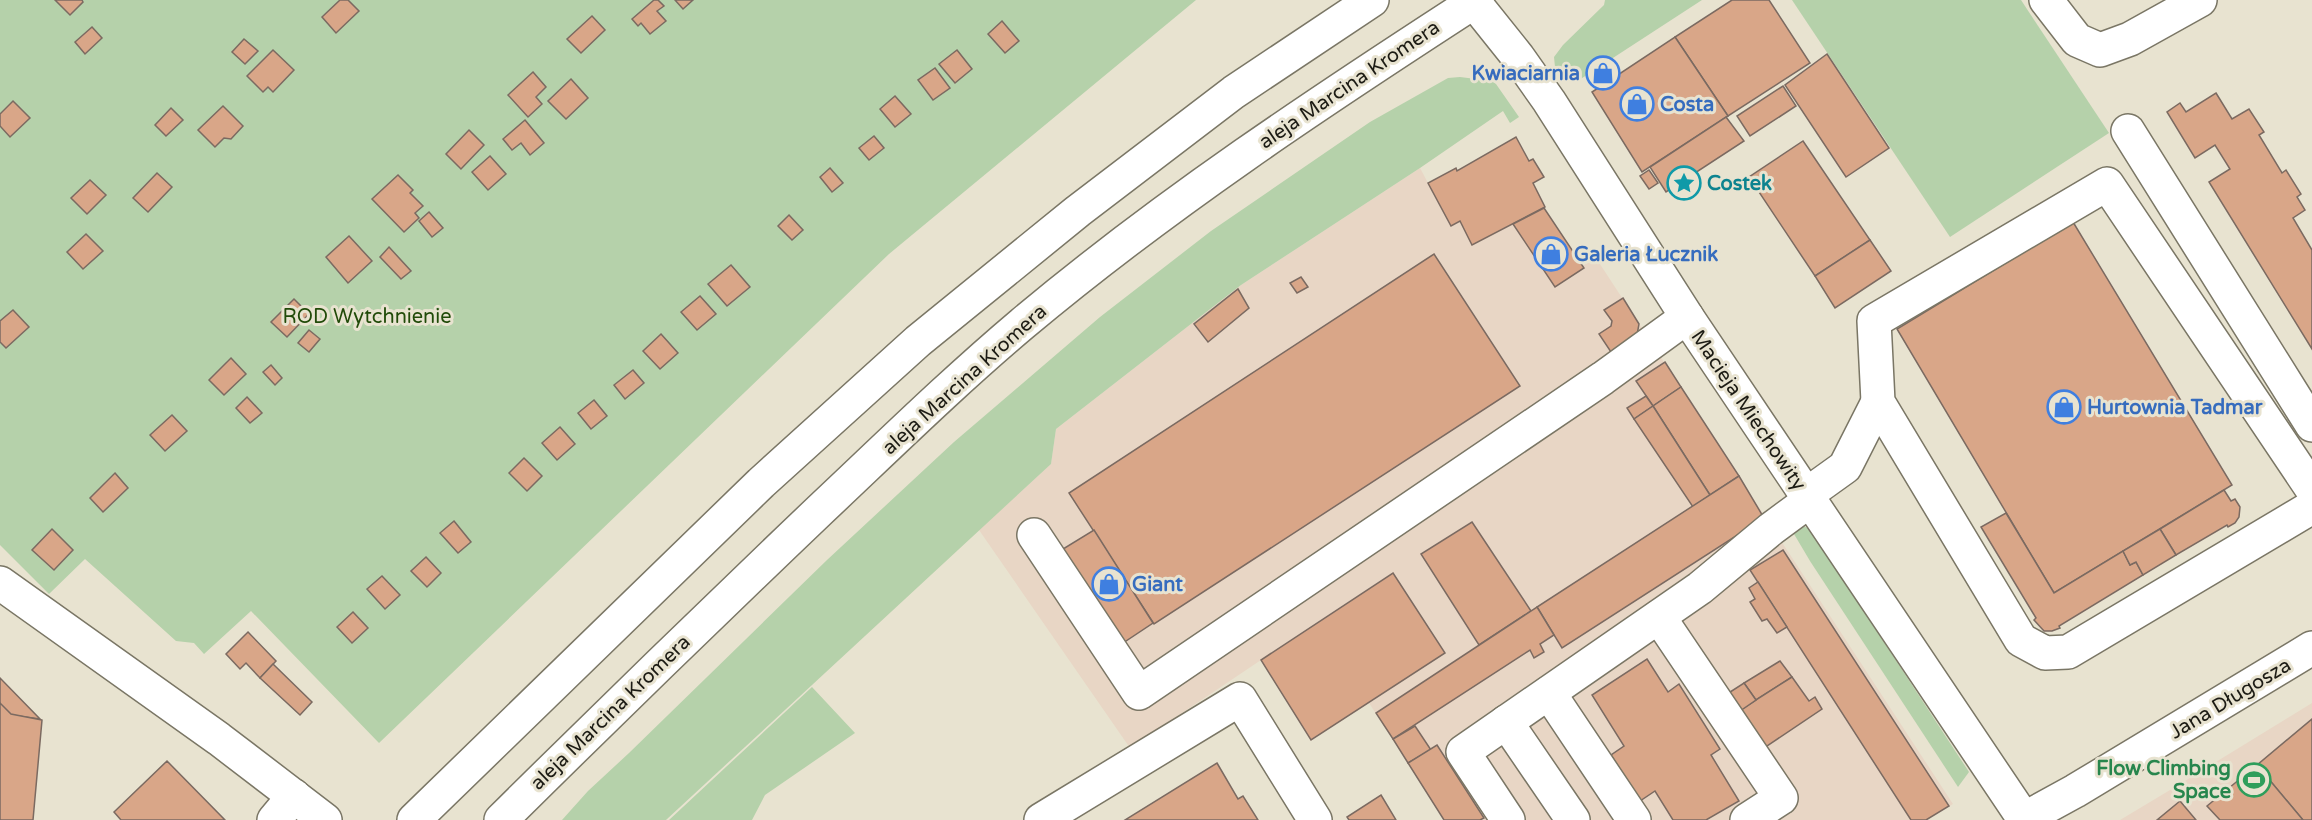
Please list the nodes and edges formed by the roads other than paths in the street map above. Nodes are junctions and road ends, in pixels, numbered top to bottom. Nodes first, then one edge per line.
1 (1372, 0) edge
2 (2046, 0) edge
3 (2200, 0) edge
4 (1476, 1) edge
5 (2128, 131) dead end
6 (1687, 317) junction
7 (1878, 402) junction
8 (2312, 425) edge
9 (2312, 489) edge
10 (1807, 498) junction
11 (2312, 507) edge
12 (1034, 535) dead end
13 (0, 583) edge
14 (1659, 617) junction
15 (2312, 648) edge
16 (1549, 693) junction
17 (1506, 722) junction
18 (284, 808) edge
19 (325, 820) edge
20 (414, 820) edge
21 (501, 820) edge
22 (1041, 820) edge
23 (1315, 820) edge
24 (1508, 820) edge
25 (1574, 820) edge
26 (1634, 820) edge
27 (1747, 820) edge
28 (2023, 820) edge

1 - 20 main road
2 - 3 main road
4 - 6 main road, Macieja Miechowity
4 - 21 main road, aleja Marcina Kromera
5 - 8 main road
6 - 10 main road, Macieja Miechowity
6 - 12 main road
7 - 9 main road
7 - 10 main road
7 - 11 main road
10 - 14 main road
10 - 28 main road, Macieja Miechowity
13 - 18 main road
14 - 16 main road
14 - 27 main road
15 - 28 main road, Jana Długosza
16 - 17 main road
16 - 26 main road
17 - 24 main road
17 - 25 main road
18 - 19 main road
22 - 23 main road

